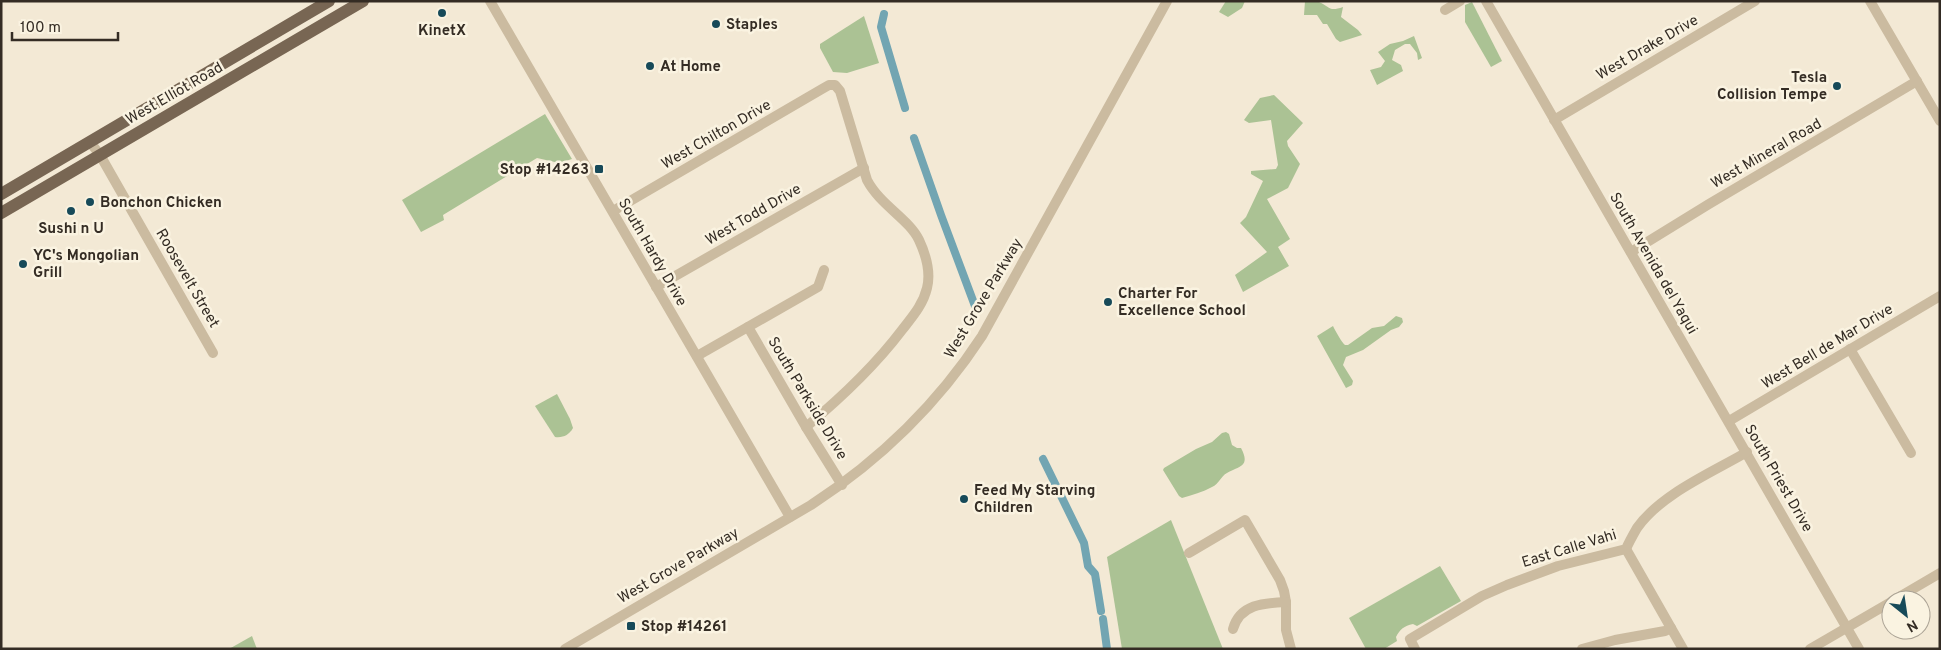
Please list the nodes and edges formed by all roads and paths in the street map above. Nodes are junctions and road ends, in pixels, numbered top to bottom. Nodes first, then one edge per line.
1 (329, 1) edge
2 (363, 1) edge
3 (490, 1) edge
4 (1167, 1) edge
5 (1486, 1) edge
6 (1755, 1) edge
7 (1870, 1) edge
8 (1458, 2) edge
9 (1445, 10) dead end
10 (1917, 81) junction
11 (1554, 120) junction
12 (1940, 121) edge
13 (90, 142) junction
14 (100, 156) junction
15 (864, 168) junction
16 (1, 194) edge
17 (613, 211) junction
18 (1, 213) edge
19 (1631, 252) junction
20 (824, 270) dead end
21 (656, 287) junction
22 (1940, 296) edge
23 (748, 327) junction
24 (1850, 349) junction
25 (213, 353) dead end
26 (697, 356) junction
27 (1728, 421) junction
28 (806, 427) junction
29 (1747, 452) junction
30 (1911, 453) dead end
31 (842, 484) junction
32 (790, 517) junction
33 (1626, 548) junction
34 (1189, 553) dead end
35 (1940, 573) edge
36 (1911, 590) edge
37 (1286, 602) junction
38 (1881, 607) edge
39 (1847, 627) junction
40 (1671, 628) junction
41 (1233, 629) dead end
42 (565, 649) edge
43 (1291, 649) edge
44 (1415, 649) edge
45 (1582, 649) edge
46 (1684, 649) edge
47 (1810, 649) edge
48 (1859, 649) edge

1 - 13 main road, West Elliot Road
2 - 14 main road, West Elliot Road
3 - 17 street, South Hardy Drive
4 - 31 street, West Grove Parkway
5 - 11 street
6 - 11 street, West Drake Drive
7 - 10 street
8 - 9 street
10 - 12 street
10 - 19 street, West Mineral Road
11 - 19 street, South Avenida del Yaqui
13 - 14 street, Roosevelt Street
13 - 16 main road, West Elliot Road
14 - 18 main road, West Elliot Road
14 - 25 street, Roosevelt Street
15 - 17 street, West Chilton Drive
15 - 21 street, West Todd Drive
15 - 28 street
17 - 21 street, South Hardy Drive
19 - 27 street, South Avenida del Yaqui
20 - 23 street
21 - 26 street, South Hardy Drive
22 - 24 street, West Bell de Mar Drive
23 - 26 street
23 - 28 street, South Parkside Drive
24 - 27 street, West Bell de Mar Drive
24 - 30 street
26 - 32 street, South Hardy Drive
27 - 29 street, South Priest Drive
28 - 31 street, South Parkside Drive
29 - 33 street, East Calle Vahi
29 - 39 street, South Priest Drive
31 - 32 street, West Grove Parkway
32 - 42 street, West Grove Parkway
33 - 40 street
33 - 44 street, East Calle Vahi
34 - 37 street
35 - 36 street
37 - 41 street
37 - 43 street
38 - 39 street
39 - 47 street
39 - 48 street
40 - 45 street
40 - 46 street

